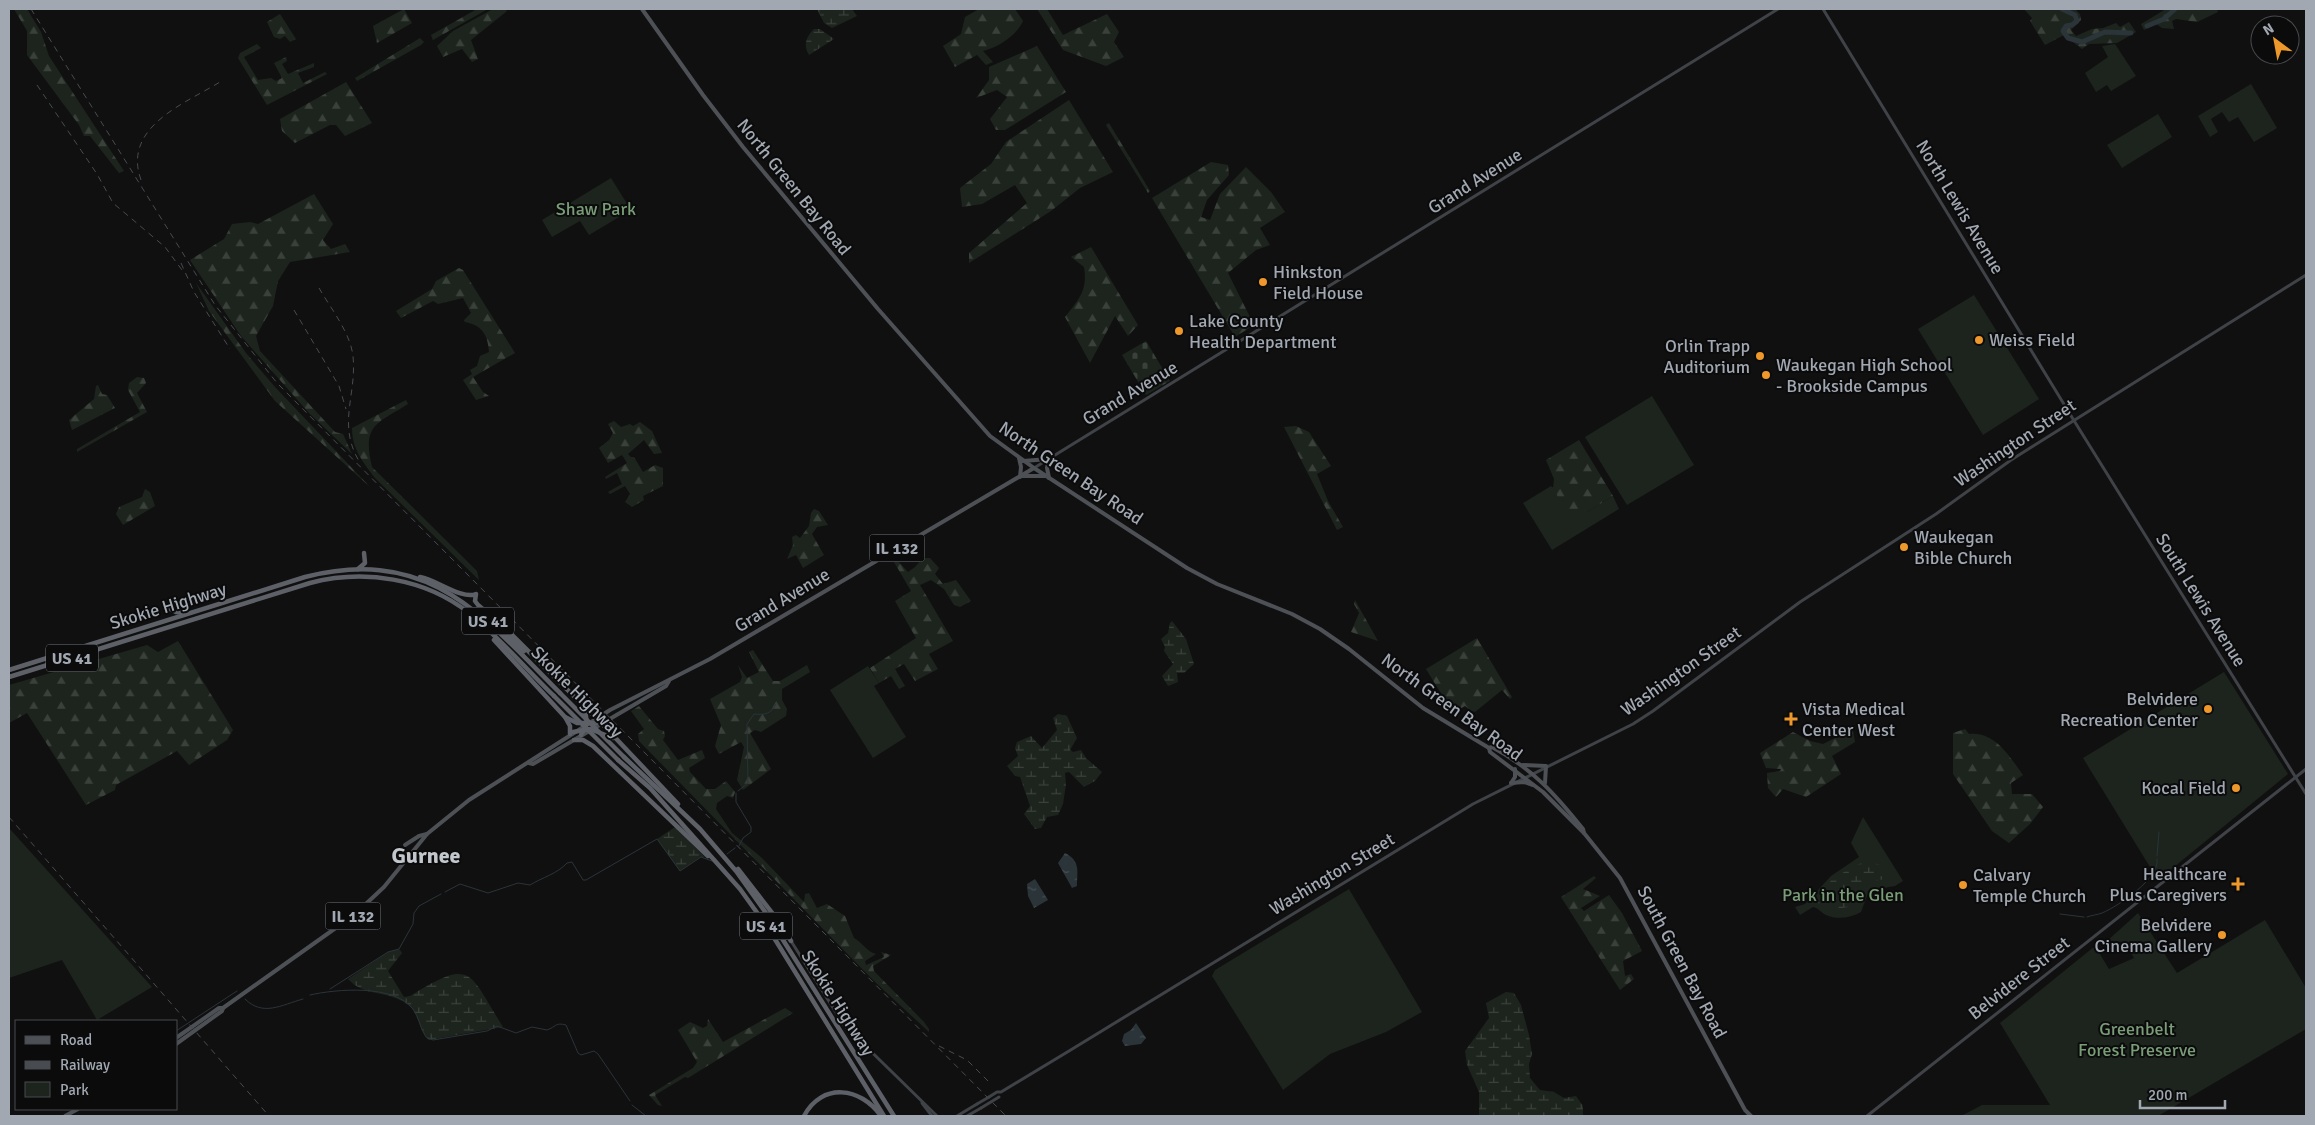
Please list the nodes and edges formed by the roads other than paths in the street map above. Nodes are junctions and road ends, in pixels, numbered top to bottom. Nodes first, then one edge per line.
1 (642, 9) edge
2 (1778, 9) edge
3 (1823, 9) edge
4 (2306, 275) edge
5 (2073, 419) junction
6 (1049, 459) junction
7 (1021, 460) junction
8 (1034, 468) junction
9 (1020, 476) junction
10 (1047, 477) junction
11 (364, 554) dead end
12 (357, 569) junction
13 (399, 573) junction
14 (469, 606) junction
15 (166, 607) dead end
16 (190, 614) junction
17 (477, 620) junction
18 (9, 670) edge
19 (549, 674) junction
20 (9, 677) edge
21 (670, 681) junction
22 (584, 708) junction
23 (565, 717) junction
24 (594, 724) junction
25 (571, 733) junction
26 (581, 736) joint
27 (574, 740) junction
28 (618, 740) junction
29 (593, 746) junction
30 (1489, 748) junction
31 (529, 763) junction
32 (1522, 765) junction
33 (1546, 766) junction
34 (1515, 769) junction
35 (2306, 769) edge
36 (1532, 773) junction
37 (1524, 776) junction
38 (2296, 778) junction
39 (1545, 783) junction
40 (1511, 784) junction
41 (1536, 786) junction
42 (2306, 794) edge
43 (700, 829) junction
44 (1584, 833) junction
45 (427, 834) junction
46 (711, 840) junction
47 (405, 845) dead end
48 (732, 879) junction
49 (791, 941) joint
50 (223, 1008) junction
51 (178, 1037) edge
52 (178, 1043) edge
53 (1002, 1092) junction
54 (922, 1102) junction
55 (76, 1110) edge
56 (977, 1110) junction
57 (1746, 1110) junction
58 (65, 1116) edge
59 (804, 1116) edge
60 (882, 1116) edge
61 (894, 1116) edge
62 (932, 1116) edge
63 (937, 1116) edge
64 (957, 1116) edge
65 (967, 1116) edge
66 (972, 1116) edge
67 (1746, 1116) edge
68 (1751, 1116) edge
69 (1867, 1116) edge

1 - 7 main road, North Green Bay Road
2 - 6 main road, Grand Avenue
3 - 5 main road, North Lewis Avenue
4 - 5 main road, Washington Street
5 - 33 main road, Washington Street
5 - 38 main road, South Lewis Avenue
6 - 7 main road
6 - 8 main road, Grand Avenue
6 - 10 main road
7 - 8 main road, North Green Bay Road
7 - 9 main road
8 - 9 main road, Grand Avenue / IL 132
8 - 10 main road, North Green Bay Road
9 - 10 main road
9 - 21 main road, Grand Avenue / IL 132
10 - 30 main road, North Green Bay Road
11 - 12 highway
12 - 13 highway, Skokie Highway / US 41
12 - 16 highway, Skokie Highway / US 41
13 - 14 highway, Skokie Highway / US 41
13 - 19 highway
14 - 19 highway
14 - 43 highway, Skokie Highway / US 41, bridge
15 - 16 highway
16 - 18 highway, Skokie Highway / US 41
17 - 20 highway, Skokie Highway / US 41
17 - 23 highway
17 - 48 highway, Skokie Highway / US 41, bridge
19 - 22 highway
21 - 24 main road, Grand Avenue / IL 132
21 - 24 main road, Grand Avenue / IL 132
22 - 24 highway
22 - 24 highway
23 - 24 highway
23 - 25 highway
24 - 25 highway
24 - 26 highway
24 - 28 highway
24 - 28 highway
24 - 29 highway
25 - 31 main road, IL 132
26 - 27 main road, IL 132
27 - 29 highway
27 - 31 main road, IL 132
28 - 43 highway
29 - 48 highway
30 - 32 main road, South Green Bay Road
30 - 34 main road, North Green Bay Road
31 - 45 main road, IL 132
32 - 33 main road
32 - 36 main road, South Green Bay Road
33 - 36 main road, Washington Street
33 - 39 main road
34 - 37 main road, North Green Bay Road
34 - 40 main road
35 - 38 main road, Belvidere Street
36 - 37 main road, Washington Street
36 - 39 main road, South Green Bay Road
37 - 40 main road, Washington Street
37 - 41 main road, South Green Bay Road
38 - 42 main road, South Lewis Avenue
38 - 69 main road, Belvidere Street
39 - 44 main road, South Green Bay Road
40 - 41 main road
40 - 53 main road, Washington Street
41 - 44 main road, South Green Bay Road
43 - 46 highway, Skokie Highway / US 41
44 - 57 main road, South Green Bay Road
45 - 47 main road
45 - 50 main road, IL 132
46 - 49 highway
46 - 61 highway, Skokie Highway / US 41
48 - 60 highway, Skokie Highway / US 41
49 - 54 main road
50 - 51 main road, IL 132
50 - 52 main road, IL 132
53 - 56 main road, Washington Street, bridge
53 - 64 main road, Washington Street, bridge
54 - 62 main road
54 - 63 main road
55 - 58 main road
56 - 65 main road, Washington Street
56 - 66 main road
57 - 67 main road, South Green Bay Road
57 - 68 main road, South Green Bay Road
59 - 60 highway

